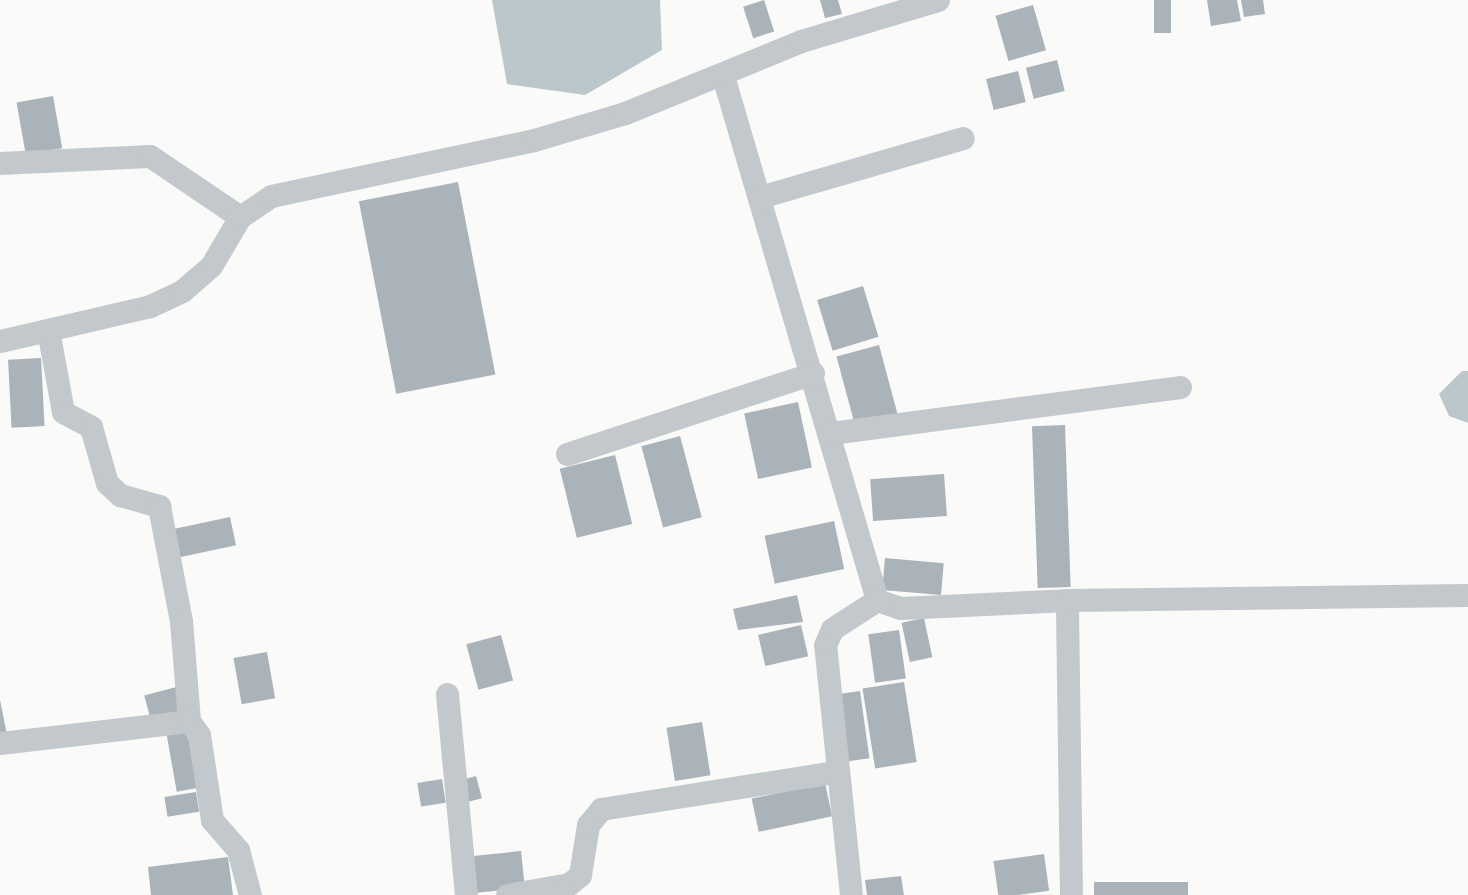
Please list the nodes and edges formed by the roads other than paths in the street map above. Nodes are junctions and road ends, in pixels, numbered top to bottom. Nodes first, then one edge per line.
1 (938, 0) edge
2 (723, 76) junction
3 (963, 138) dead end
4 (0, 163) edge
5 (760, 197) junction
6 (240, 217) junction
7 (48, 330) junction
8 (0, 341) edge
9 (813, 373) junction
10 (1180, 387) dead end
11 (831, 433) junction
12 (567, 454) dead end
13 (1468, 595) edge
14 (877, 600) junction
15 (1066, 600) junction
16 (447, 694) dead end
17 (189, 721) junction
18 (0, 743) edge
19 (835, 772) junction
20 (250, 895) edge
21 (466, 895) edge
22 (507, 895) edge
23 (851, 895) edge
24 (1071, 895) edge

1 - 2 street
2 - 5 street
2 - 6 street
3 - 5 street
4 - 6 street
5 - 9 street
6 - 7 street
7 - 8 street
7 - 17 street
9 - 11 street
9 - 12 street
10 - 11 street
11 - 14 street
13 - 15 street
14 - 15 street
14 - 19 street
15 - 24 street
16 - 21 street
17 - 18 street
17 - 20 street
19 - 22 street
19 - 23 street

